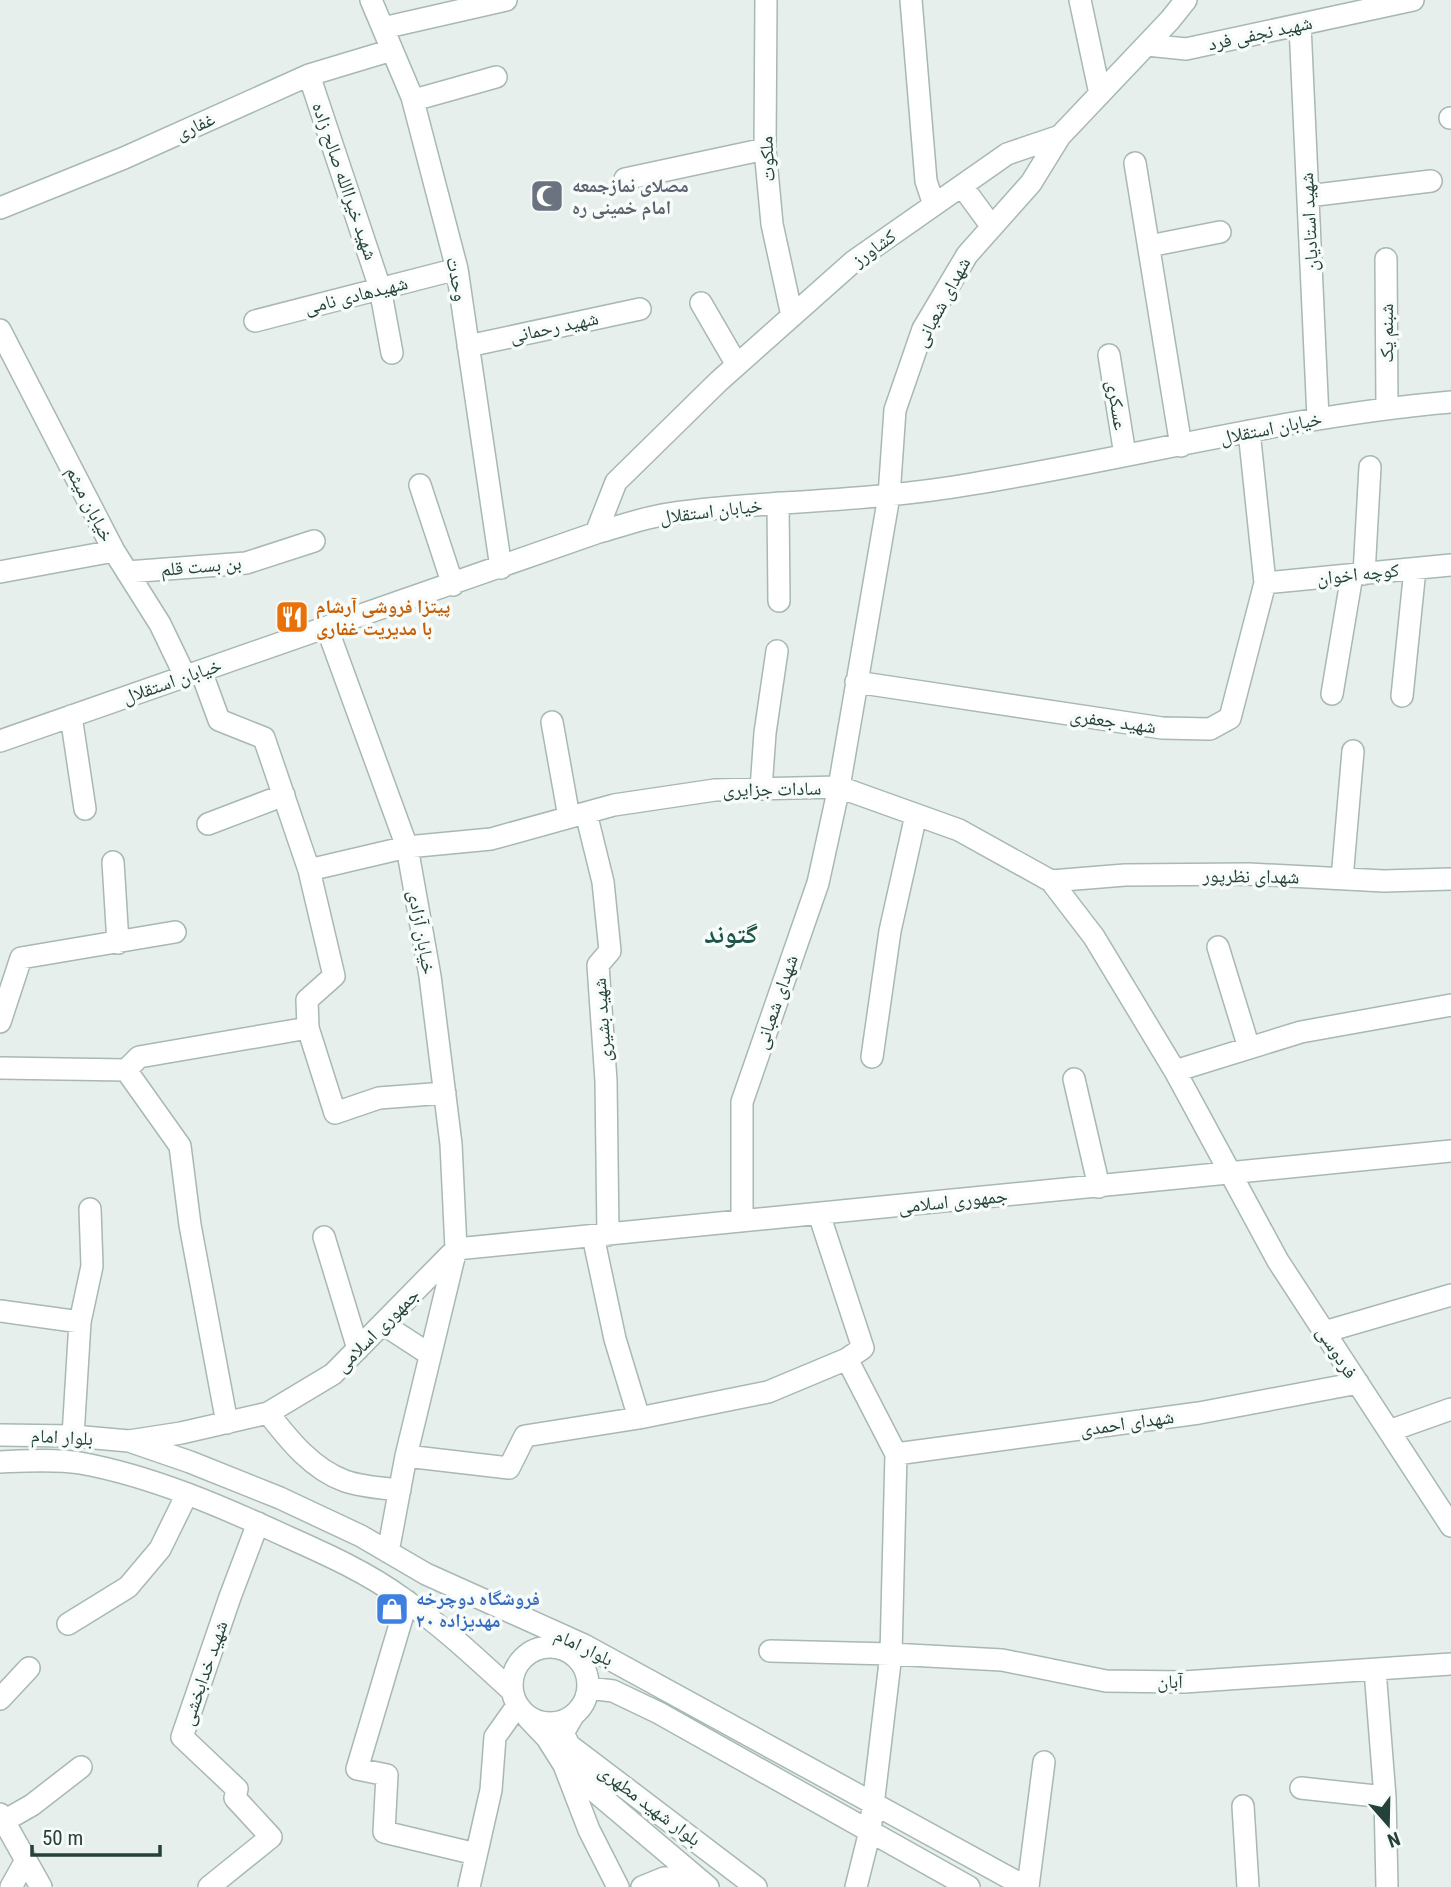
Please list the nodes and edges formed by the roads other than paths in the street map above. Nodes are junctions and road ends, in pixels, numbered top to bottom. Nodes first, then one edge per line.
1 (371, 0) edge
2 (506, 0) edge
3 (766, 0) edge
4 (911, 0) edge
5 (1080, 0) edge
6 (1186, 0) edge
7 (1413, 0) edge
8 (1300, 25) junction
9 (383, 28) junction
10 (1147, 45) junction
11 (393, 50) junction
12 (309, 75) junction
13 (496, 77) dead end
14 (1100, 94) junction
15 (414, 100) junction
16 (1060, 136) junction
17 (765, 149) junction
18 (1135, 163) dead end
19 (625, 180) dead end
20 (1431, 181) dead end
21 (962, 186) junction
22 (1308, 196) junction
23 (934, 205) junction
24 (0, 208) edge
25 (992, 227) junction
26 (1220, 232) dead end
27 (1149, 246) junction
28 (1386, 259) dead end
29 (457, 269) junction
30 (380, 288) junction
31 (701, 303) dead end
32 (640, 309) dead end
33 (792, 316) junction
34 (255, 321) dead end
35 (0, 330) edge
36 (468, 346) junction
37 (392, 353) dead end
38 (1109, 355) dead end
39 (7, 359) edge
40 (737, 365) junction
41 (1451, 384) edge
42 (1451, 402) edge
43 (1387, 408) junction
44 (1318, 418) junction
45 (1249, 431) junction
46 (1181, 446) junction
47 (1125, 455) junction
48 (1370, 467) dead end
49 (420, 485) dead end
50 (888, 496) junction
51 (778, 503) junction
52 (596, 533) junction
53 (314, 541) dead end
54 (114, 551) junction
55 (1451, 565) edge
56 (501, 568) junction
57 (1415, 569) junction
58 (0, 572) edge
59 (127, 572) junction
60 (1358, 574) junction
61 (1265, 583) junction
62 (453, 585) junction
63 (779, 601) dead end
64 (327, 628) junction
65 (777, 651) dead end
66 (193, 674) junction
67 (856, 682) junction
68 (1332, 694) dead end
69 (1402, 696) dead end
70 (71, 716) junction
71 (552, 722) dead end
72 (0, 741) edge
73 (1353, 751) dead end
74 (839, 787) junction
75 (761, 789) junction
76 (284, 795) junction
77 (85, 809) dead end
78 (578, 815) junction
79 (916, 815) junction
80 (208, 824) dead end
81 (407, 847) junction
82 (113, 862) dead end
83 (309, 870) junction
84 (1342, 879) junction
85 (1451, 879) edge
86 (1051, 881) junction
87 (175, 932) dead end
88 (118, 943) junction
89 (1218, 947) dead end
90 (1451, 1006) edge
91 (0, 1022) edge
92 (308, 1028) junction
93 (1249, 1048) junction
94 (872, 1057) dead end
95 (0, 1068) edge
96 (126, 1070) junction
97 (1175, 1070) junction
98 (1074, 1079) dead end
99 (444, 1093) junction
100 (1451, 1151) edge
101 (1230, 1174) junction
102 (1099, 1187) junction
103 (90, 1209) dead end
104 (819, 1214) junction
105 (742, 1221) junction
106 (600, 1235) junction
107 (324, 1237) dead end
108 (456, 1249) junction
109 (1451, 1296) edge
110 (0, 1311) edge
111 (80, 1322) junction
112 (383, 1324) junction
113 (1324, 1332) junction
114 (358, 1349) junction
115 (429, 1353) junction
116 (847, 1359) junction
117 (1357, 1383) junction
118 (1451, 1409) edge
119 (268, 1413) junction
120 (639, 1418) junction
121 (227, 1423) junction
122 (1389, 1431) junction
123 (0, 1435) edge
124 (73, 1436) junction
125 (129, 1441) junction
126 (896, 1454) junction
127 (406, 1456) junction
128 (0, 1462) edge
129 (400, 1490) junction
130 (187, 1494) junction
131 (258, 1523) junction
132 (1451, 1526) edge
133 (388, 1552) junction
134 (407, 1601) junction
135 (513, 1614) junction
136 (68, 1624) dead end
137 (770, 1651) dead end
138 (571, 1653) junction
139 (891, 1654) junction
140 (609, 1659) junction
141 (1451, 1664) edge
142 (29, 1668) dead end
143 (1375, 1670) junction
144 (589, 1688) junction
145 (0, 1699) edge
146 (519, 1705) junction
147 (573, 1716) junction
148 (1044, 1762) dead end
149 (564, 1765) junction
150 (81, 1767) dead end
151 (1301, 1788) dead end
152 (1385, 1797) junction
153 (873, 1804) junction
154 (1243, 1806) dead end
155 (2, 1817) edge
156 (870, 1831) junction
157 (476, 1854) junction
158 (25, 1862) junction
159 (702, 1882) edge
160 (11, 1887) edge
161 (41, 1887) edge
162 (209, 1887) edge
163 (469, 1887) edge
164 (618, 1887) edge
165 (642, 1887) edge
166 (756, 1887) edge
167 (856, 1887) edge
168 (969, 1887) edge
169 (1027, 1887) edge
170 (1248, 1887) edge
171 (1387, 1887) edge

1 - 9 street, وحدت
2 - 9 street
3 - 17 street, ملکوت
4 - 23 street
5 - 14 street
6 - 10 street, کشاورز
7 - 8 street, شهید نجفی فرد
8 - 10 street, شهید نجفی فرد
8 - 22 street, شهید استادیان
9 - 11 street, وحدت
10 - 14 street, کشاورز
11 - 12 street, غفاری
11 - 15 street, وحدت
12 - 24 street, غفاری
12 - 30 street, شهید خیراالله صالح زاده
13 - 15 street
14 - 16 street, کشاورز
15 - 29 street, وحدت
16 - 21 street, کشاورز
16 - 25 street, شهدای شعبانی
17 - 19 street
17 - 33 street, ملکوت
18 - 27 street
20 - 22 street
21 - 23 street, کشاورز
21 - 25 street
22 - 44 street, شهید استادیان
23 - 33 street, کشاورز
25 - 50 street, شهدای شعبانی
26 - 27 street
27 - 46 street
28 - 43 street, شبنم یک
29 - 30 street, شهیدهادی نامی
29 - 36 street, وحدت
30 - 34 street, شهیدهادی نامی
30 - 37 street, شهید خیراالله صالح زاده
31 - 40 street
32 - 36 street, شهید رحمانی
33 - 40 street, کشاورز
35 - 39 street, خیابان میثم
36 - 56 street, وحدت
38 - 47 street, عسکری
39 - 54 street, خیابان میثم
40 - 52 street, کشاورز
41 - 42 street
42 - 43 street, خیابان استقلال
43 - 44 street, خیابان استقلال
44 - 45 street, خیابان استقلال
45 - 46 street, خیابان استقلال
45 - 61 street
46 - 47 street, خیابان استقلال
47 - 50 street, خیابان استقلال
48 - 60 street
49 - 62 street
50 - 51 street, خیابان استقلال
50 - 67 street, شهدای شعبانی
51 - 52 street, خیابان استقلال
51 - 63 street
52 - 56 street, خیابان استقلال
53 - 59 street, بن بست قلم
54 - 58 street
54 - 59 street, خیابان میثم
55 - 57 street, کوچه اخوان
56 - 62 street, خیابان استقلال
57 - 60 street, کوچه اخوان
57 - 69 street
59 - 66 street, خیابان میثم
60 - 61 street, کوچه اخوان
60 - 68 street
61 - 67 street, شهید جعفری
62 - 64 street, خیابان استقلال
64 - 66 street, خیابان استقلال
64 - 81 street, خیابان آزادی
65 - 75 street
66 - 70 street, خیابان استقلال
66 - 76 street, خیابان میثم
67 - 74 street, شهدای شعبانی
70 - 72 street, خیابان استقلال
70 - 77 street
71 - 78 street
73 - 84 street
74 - 75 street, سادات جزایری
74 - 79 street, سادات جزایری
74 - 105 street, شهدای شعبانی
75 - 78 street, سادات جزایری
76 - 80 street
76 - 83 street, خیابان میثم
78 - 81 street, سادات جزایری
78 - 106 street, شهید بشیری
79 - 86 street, سادات جزایری
79 - 94 street
81 - 83 street, سادات جزایری
81 - 99 street, خیابان آزادی
82 - 88 street
83 - 92 street
84 - 85 street, شهدای نظرپور
84 - 86 street, شهدای نظرپور
86 - 97 street, سادات جزایری
87 - 88 street
88 - 91 street
89 - 93 street
90 - 93 street
92 - 96 street
92 - 99 street
93 - 97 street
95 - 96 street
96 - 121 street
97 - 101 street, سادات جزایری
98 - 102 street
99 - 108 street, خیابان آزادی
100 - 101 street, جمهوری اسلامی
101 - 102 street, جمهوری اسلامی
101 - 113 street, فردوسی
102 - 104 street, جمهوری اسلامی
103 - 111 street
104 - 105 street, جمهوری اسلامی
104 - 116 street
105 - 106 street, جمهوری اسلامی
106 - 108 street, جمهوری اسلامی
106 - 120 street
107 - 114 street
108 - 112 street, جمهوری اسلامی
108 - 115 street, جمهوری اسلامی
109 - 113 street
110 - 111 street
111 - 124 street
112 - 114 street, جمهوری اسلامی
112 - 115 street
113 - 117 street, فردوسی
114 - 119 street, جمهوری اسلامی
115 - 127 street, جمهوری اسلامی
116 - 120 street
116 - 126 street
117 - 122 street, فردوسی
117 - 126 street, شهدای احمدی
118 - 122 street
119 - 121 street, جمهوری اسلامی
119 - 129 street
120 - 127 street
121 - 125 street, جمهوری اسلامی
122 - 132 street, فردوسی
123 - 124 street, بلوار امام
124 - 125 street, بلوار امام
125 - 133 street, بلوار امام
126 - 139 street
127 - 129 street, جمهوری اسلامی
128 - 130 street, بلوار امام
129 - 133 street, جمهوری اسلامی
130 - 131 street, بلوار امام
130 - 136 street
131 - 134 street, بلوار امام
131 - 162 street, شهید خدابخشی
133 - 135 street, بلوار امام
134 - 146 street, بلوار امام
134 - 157 street
135 - 138 street
135 - 140 street, بلوار امام
137 - 139 street, آبان
138 - 140 street
138 - 144 street
138 - 146 street
139 - 143 street, آبان
139 - 153 street
140 - 153 street, بلوار امام
141 - 143 street, آبان
142 - 145 street
143 - 152 street
144 - 147 street
144 - 156 street, بلوار امام
146 - 147 street
146 - 149 street, بلوار امام
146 - 157 street
147 - 166 street, بلوار شهید مطهری
148 - 169 street
149 - 159 street, بلوار شهید مطهری
149 - 164 street
150 - 155 street
151 - 152 street
152 - 171 street
153 - 156 street
153 - 169 street, بلوار امام
154 - 170 street
155 - 158 street
156 - 167 street
156 - 168 street, بلوار امام
157 - 163 street
158 - 160 street
158 - 161 street
159 - 165 street

